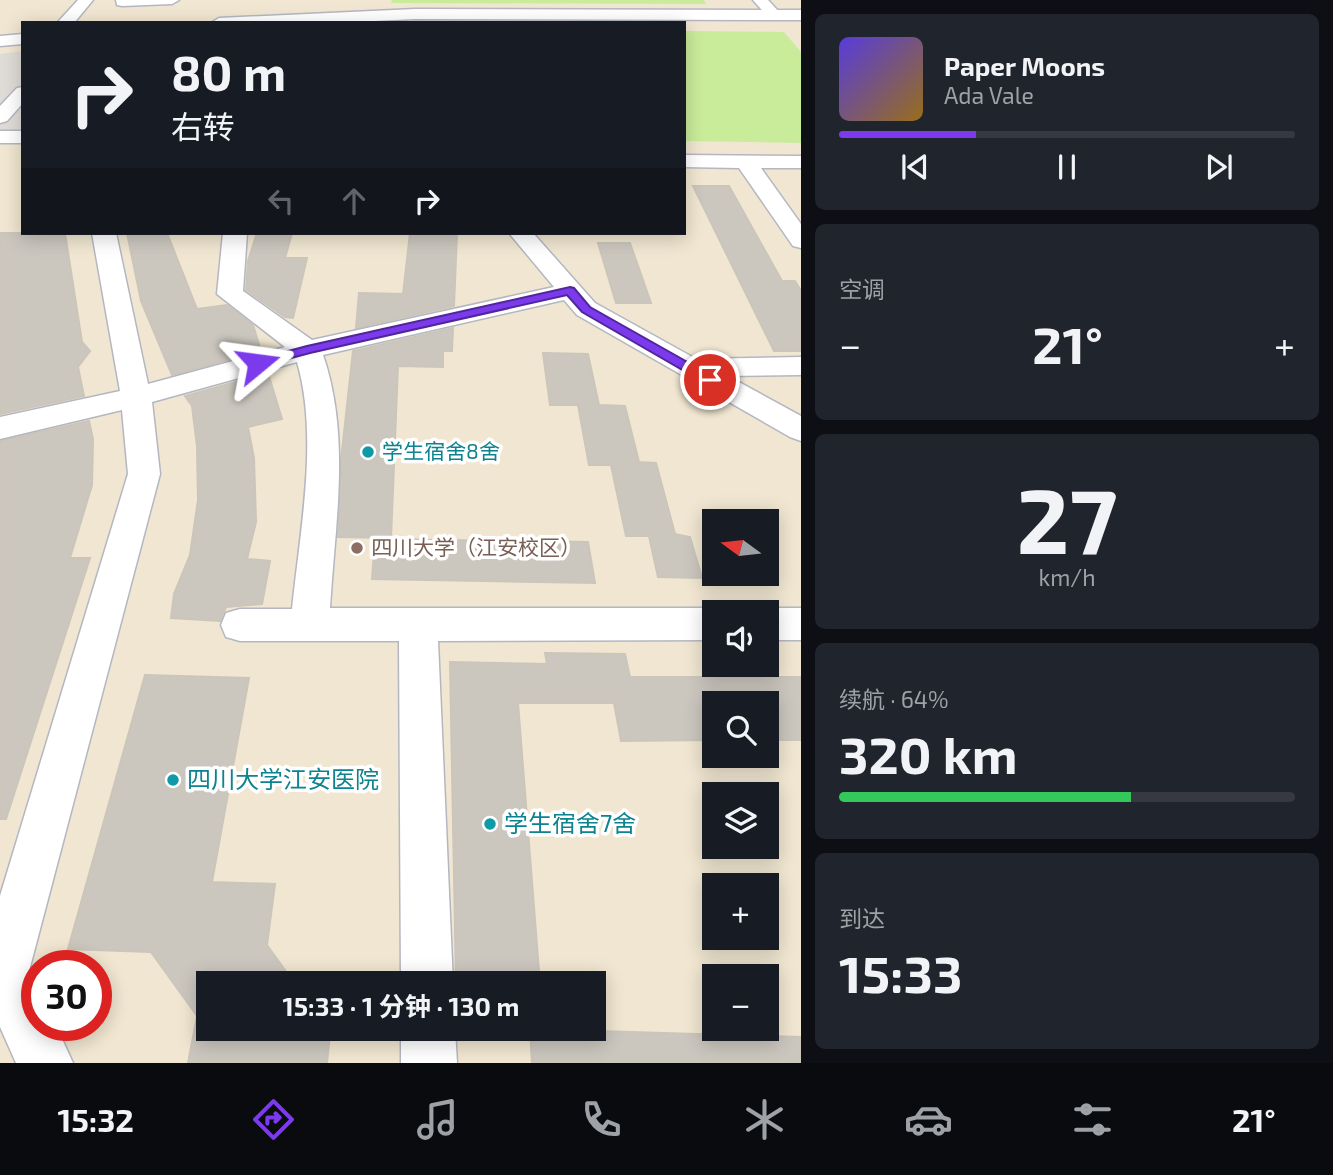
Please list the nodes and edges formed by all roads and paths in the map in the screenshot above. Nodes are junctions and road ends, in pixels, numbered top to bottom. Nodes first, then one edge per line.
1 (86, 0) edge
2 (172, 0) edge
3 (760, 0) edge
4 (120, 5) edge
5 (774, 15) junction
6 (801, 15) edge
7 (480, 19) edge
8 (67, 21) edge
9 (246, 21) edge
10 (21, 39) edge
11 (0, 41) edge
12 (19, 81) edge
13 (0, 117) edge
14 (0, 137) edge
15 (21, 137) edge
16 (686, 161) edge
17 (746, 162) junction
18 (801, 162) edge
19 (104, 235) edge
20 (235, 235) edge
21 (523, 235) edge
22 (801, 241) edge
23 (570, 290) junction
24 (307, 350) junction
25 (801, 366) edge
26 (687, 368) junction
27 (136, 397) junction
28 (0, 428) edge
29 (801, 430) edge
30 (702, 624) edge
31 (779, 624) edge
32 (801, 624) edge
33 (240, 625) dead end
34 (310, 625) junction
35 (418, 625) junction
36 (427, 971) edge
37 (1, 979) edge
38 (428, 1041) edge
39 (44, 1063) edge
40 (429, 1063) edge

1 - 8 street
2 - 4 street
3 - 5 street
5 - 6 street
5 - 7 street
7 - 9 street
10 - 11 street
12 - 13 street
14 - 15 street
16 - 17 street
17 - 18 street
17 - 22 street
19 - 27 street
20 - 24 street
21 - 23 street
23 - 24 street
23 - 26 street
24 - 27 street
24 - 34 street
25 - 26 street
26 - 29 street
27 - 28 street
27 - 37 street
30 - 35 street
31 - 32 street
33 - 34 street
34 - 35 street
35 - 36 street
37 - 39 street
38 - 40 street

